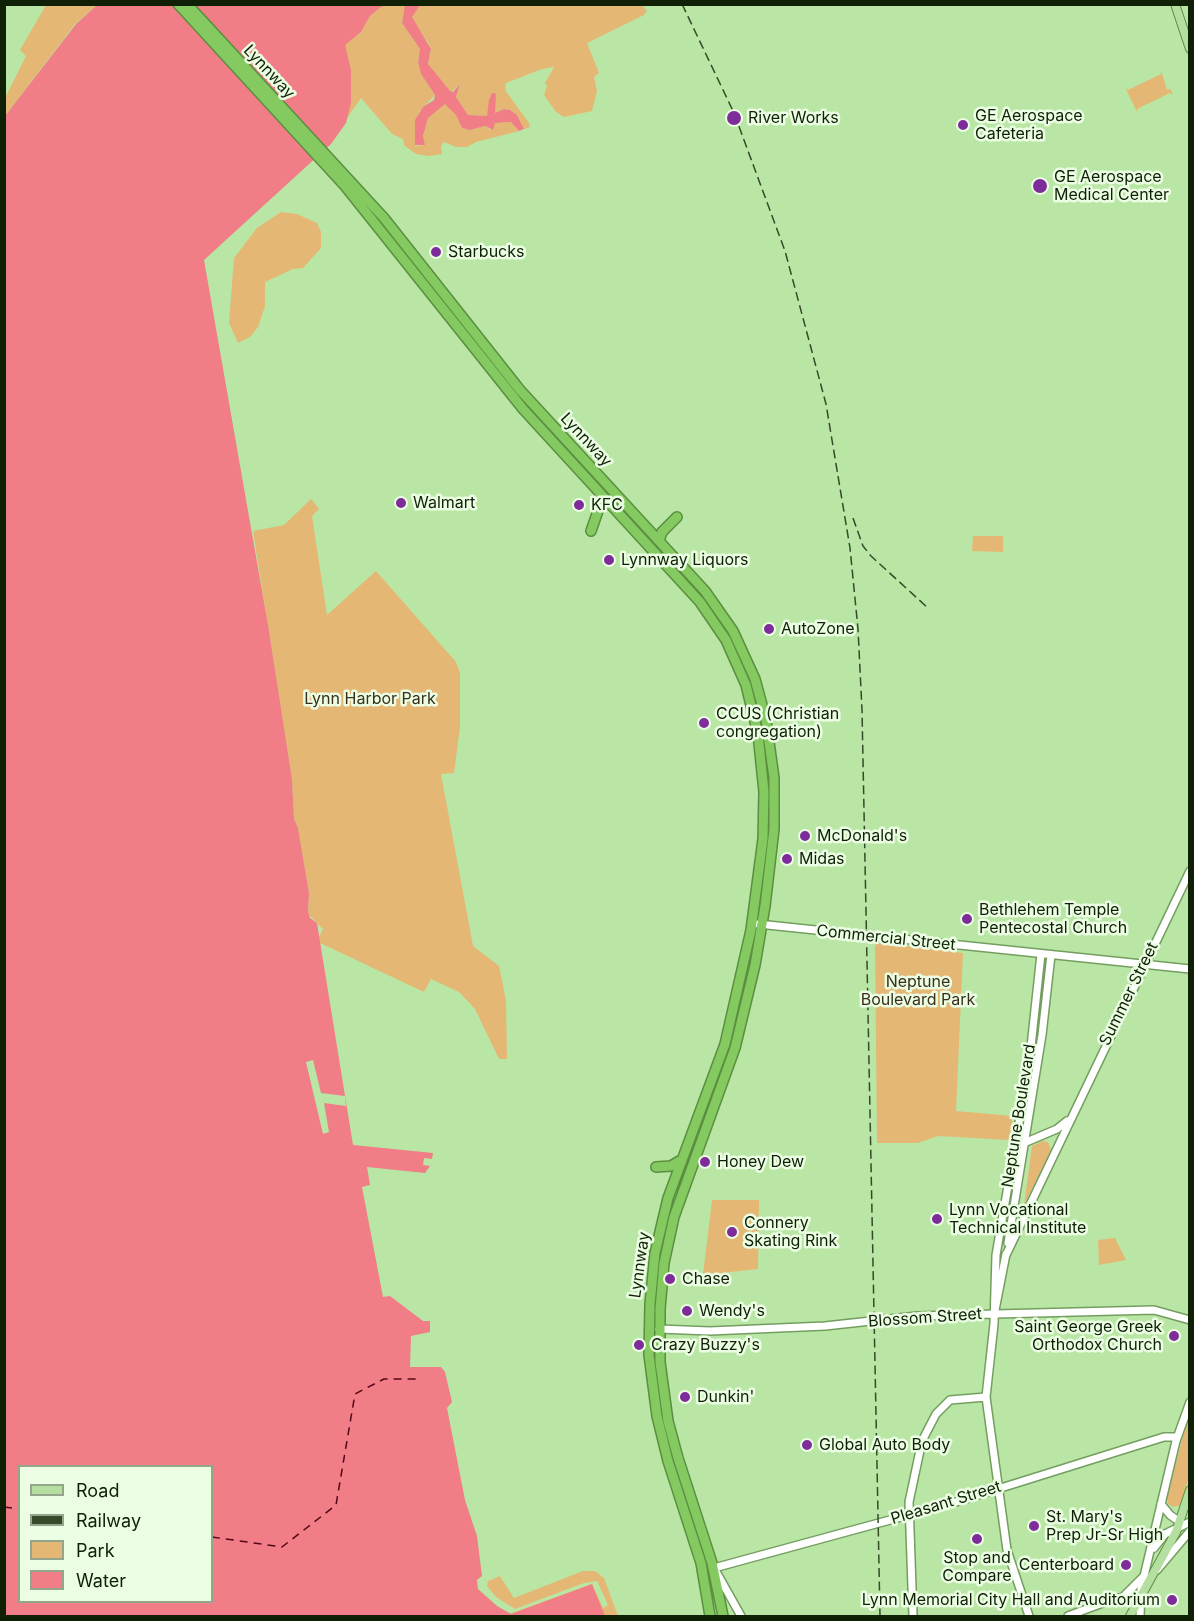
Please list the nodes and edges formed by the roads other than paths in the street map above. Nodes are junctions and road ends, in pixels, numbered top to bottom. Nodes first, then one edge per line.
1 (178, 4) edge
2 (187, 4) edge
3 (1175, 4) edge
4 (218, 43) junction
5 (1190, 49) edge
6 (323, 157) junction
7 (600, 493) junction
8 (677, 517) dead end
9 (591, 531) dead end
10 (659, 541) junction
11 (1190, 870) edge
12 (757, 924) junction
13 (1041, 954) junction
14 (1051, 955) junction
15 (1144, 964) junction
16 (1190, 969) edge
17 (1070, 1118) junction
18 (1041, 1136) junction
19 (1026, 1142) junction
20 (1016, 1143) junction
21 (1055, 1150) junction
22 (682, 1158) junction
23 (656, 1167) dead end
24 (1006, 1255) junction
25 (995, 1313) junction
26 (1190, 1320) edge
27 (659, 1329) junction
28 (649, 1330) junction
29 (986, 1397) junction
30 (1190, 1402) edge
31 (1178, 1437) junction
32 (998, 1488) junction
33 (1190, 1490) edge
34 (1161, 1504) junction
35 (909, 1515) junction
36 (1185, 1526) edge
37 (1151, 1555) junction
38 (714, 1568) junction
39 (1148, 1568) junction
40 (1157, 1570) junction
41 (1124, 1596) junction
42 (1141, 1598) junction
43 (710, 1617) edge
44 (723, 1617) edge
45 (741, 1617) edge
46 (913, 1617) edge
47 (1029, 1617) edge
48 (1068, 1617) edge
49 (1131, 1617) edge
50 (1140, 1617) edge

1 - 4 highway
2 - 4 highway
3 - 5 main road
4 - 6 highway, Lynnway
6 - 7 highway, Lynnway
6 - 10 highway, Lynnway
7 - 9 highway
7 - 12 highway, Lynnway
8 - 10 highway
10 - 12 highway, Lynnway
11 - 15 main road, Summer Street
12 - 13 main road, Commercial Street
12 - 22 highway, Lynnway
12 - 27 highway, Lynnway
13 - 14 main road, Commercial Street
13 - 20 main road, Neptune Boulevard
14 - 15 main road, Commercial Street
14 - 19 main road, Neptune Boulevard
15 - 16 main road, Commercial Street
15 - 17 main road, Summer Street
17 - 18 main road
17 - 21 main road, Summer Street
18 - 19 main road
18 - 21 main road
19 - 20 main road
19 - 24 main road, Neptune Boulevard
20 - 25 main road, Neptune Boulevard
21 - 24 main road, Summer Street
22 - 23 highway
22 - 28 highway, Lynnway
24 - 25 main road, Neptune Boulevard
25 - 26 main road, Blossom Street
25 - 27 main road, Blossom Street
25 - 29 main road, Neptune Boulevard
27 - 28 highway
27 - 38 highway, Lynnway
28 - 43 highway, Lynnway
29 - 32 main road, Neptune Boulevard
29 - 35 main road
30 - 31 main road
31 - 32 main road, Pleasant Street
31 - 34 main road
32 - 35 main road, Pleasant Street
32 - 47 main road, Neptune Boulevard
33 - 36 main road
34 - 36 main road
34 - 37 main road
35 - 38 main road, Pleasant Street
35 - 46 main road
36 - 37 main road
36 - 40 main road
36 - 40 main road
37 - 39 main road
38 - 44 highway, Lynnway
38 - 45 main road
39 - 41 main road
39 - 42 main road
40 - 42 main road
41 - 42 main road
41 - 48 main road
42 - 49 main road
42 - 50 main road

